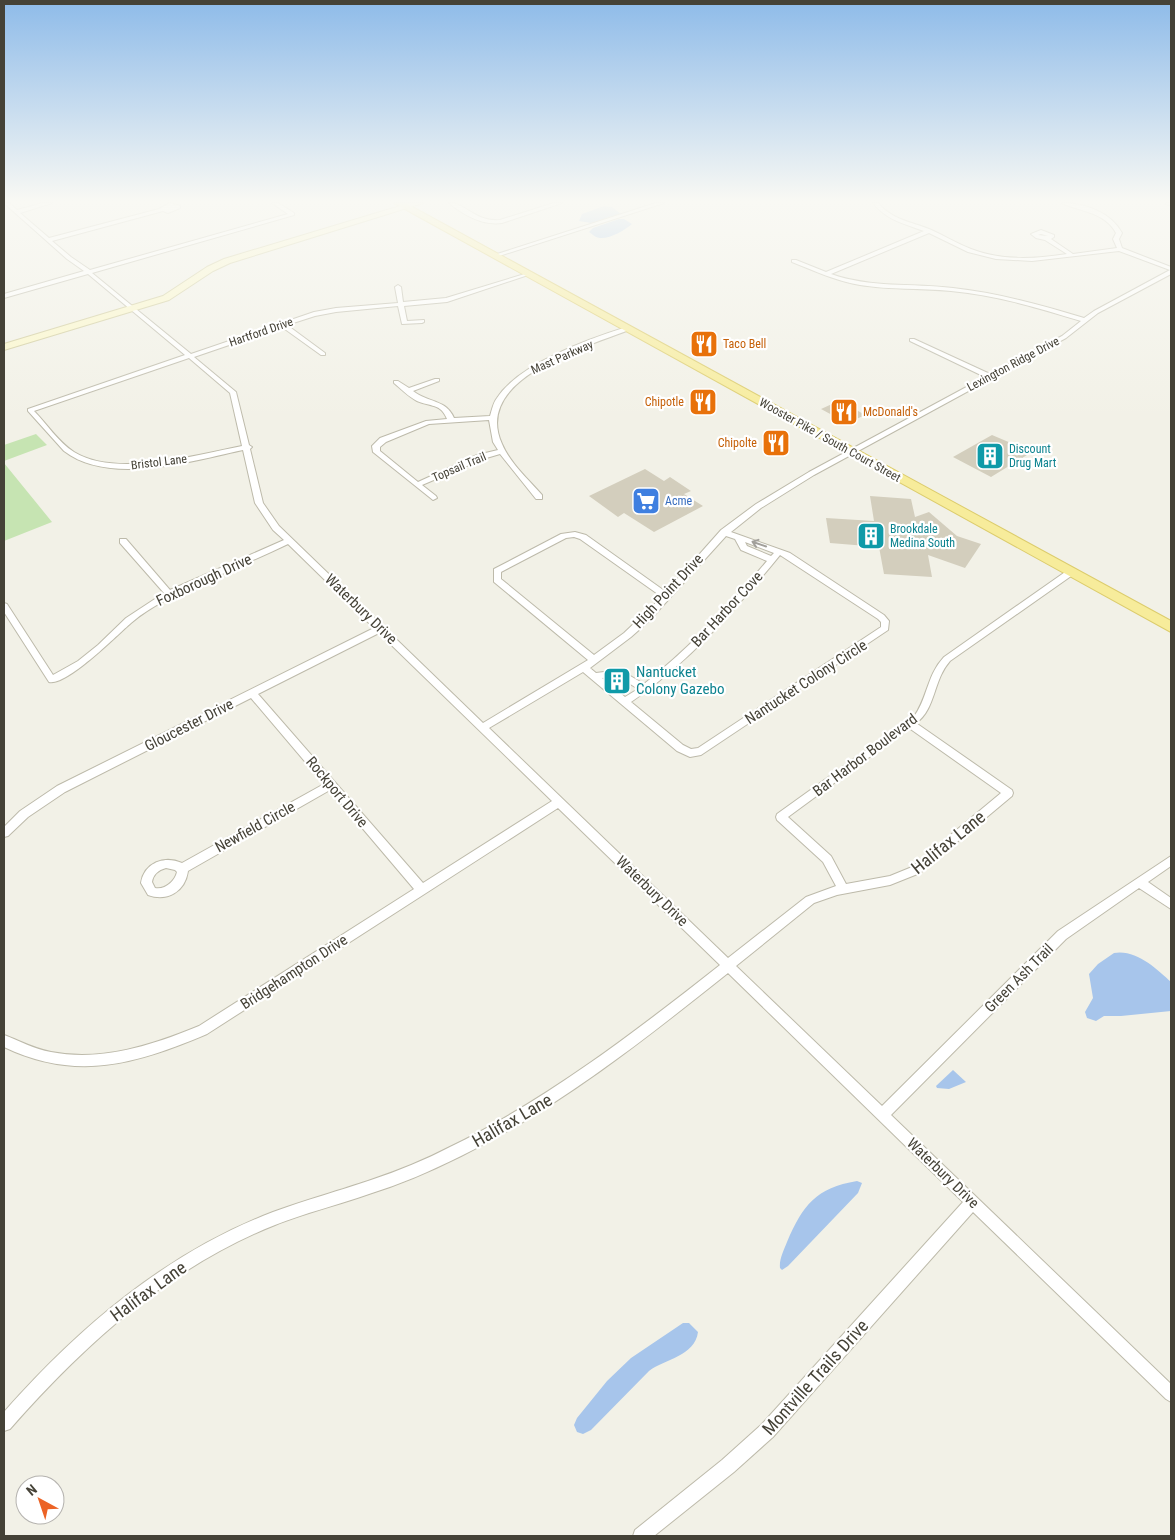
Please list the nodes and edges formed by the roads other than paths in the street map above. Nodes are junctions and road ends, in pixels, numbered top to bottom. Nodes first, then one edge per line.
1 (79, 275) edge
2 (92, 275) edge
3 (200, 275) edge
4 (523, 275) edge
5 (528, 275) edge
6 (829, 275) edge
7 (1163, 275) edge
8 (398, 287) dead end
9 (4, 296) edge
10 (401, 305) junction
11 (132, 308) junction
12 (1084, 320) junction
13 (422, 321) dead end
14 (283, 325) junction
15 (626, 329) junction
16 (912, 340) dead end
17 (4, 347) edge
18 (323, 354) dead end
19 (190, 356) junction
20 (990, 377) junction
21 (438, 380) dead end
22 (396, 382) dead end
23 (408, 391) junction
24 (30, 410) joint
25 (493, 418) junction
26 (451, 420) junction
27 (248, 448) junction
28 (502, 451) junction
29 (851, 452) junction
30 (417, 485) junction
31 (539, 497) dead end
32 (434, 498) dead end
33 (724, 532) junction
34 (738, 537) junction
35 (289, 540) junction
36 (123, 541) dead end
37 (779, 552) junction
38 (773, 560) junction
39 (1071, 572) junction
40 (169, 594) junction
41 (667, 597) junction
42 (4, 606) edge
43 (1171, 627) edge
44 (381, 628) junction
45 (594, 660) junction
46 (583, 667) junction
47 (594, 676) junction
48 (645, 689) junction
49 (252, 693) junction
50 (625, 702) junction
51 (910, 724) junction
52 (483, 727) junction
53 (330, 784) junction
54 (559, 802) junction
55 (4, 833) edge
56 (1171, 860) edge
57 (181, 869) dead end
58 (1140, 882) junction
59 (843, 888) junction
60 (422, 890) junction
61 (1171, 904) edge
62 (727, 965) junction
63 (4, 1042) edge
64 (882, 1114) junction
65 (973, 1202) junction
66 (1171, 1394) edge
67 (4, 1423) edge
68 (641, 1536) edge

1 - 9 street
2 - 11 street, Waterbury Drive
3 - 11 street
4 - 10 street, Hartford Drive
5 - 15 main road, Wooster Pike / South Court Street
6 - 12 street
7 - 12 street, Lexington Ridge Drive
8 - 10 street
10 - 13 street
10 - 14 street, Hartford Drive
11 - 17 street
11 - 19 street, Waterbury Drive
12 - 20 street, Lexington Ridge Drive
14 - 18 street
14 - 19 street, Hartford Drive
15 - 25 street, Mast Parkway
15 - 29 main road, Wooster Pike / South Court Street
16 - 20 street
19 - 24 street, Hartford Drive
19 - 27 street, Waterbury Drive
20 - 29 street, Lexington Ridge Drive
21 - 23 street
22 - 23 street
23 - 26 street
24 - 27 street, Bristol Lane
25 - 26 street
25 - 28 street
26 - 30 street
27 - 35 street, Waterbury Drive
28 - 30 street, Topsail Trail
28 - 31 street
29 - 33 street, High Point Drive
29 - 39 main road, Wooster Pike / South Court Street
30 - 32 street
33 - 34 street, Nantucket Colony Circle
33 - 41 street, High Point Drive
37 -> 34 street, Nantucket Colony Circle
34 - 38 street, Nantucket Colony Circle
35 - 40 street, Foxborough Drive
35 - 44 street, Waterbury Drive
36 - 40 street
37 - 38 street, Bar Harbor Cove
37 - 50 street, Nantucket Colony Circle
38 - 48 street, Bar Harbor Cove
39 - 43 main road, Wooster Pike / South Court Street
39 - 51 street, Bar Harbor Boulevard
40 - 42 street, Foxborough Drive
41 - 45 street, High Point Drive
41 - 45 street
44 - 49 street, Gloucester Drive
44 - 52 street, Waterbury Drive
45 - 46 street, High Point Drive
46 - 47 street, Nantucket Colony Circle
46 - 52 street, High Point Drive
47 - 48 street
47 - 50 street, Nantucket Colony Circle
48 - 50 street, Bar Harbor Cove
49 - 53 street, Rockport Drive
49 - 55 street, Gloucester Drive
51 - 59 street, Bar Harbor Boulevard
51 - 59 street, Halifax Lane
52 - 54 street, Waterbury Drive
53 - 57 street, Newfield Circle
53 - 60 street, Rockport Drive
54 - 60 street, Bridgehampton Drive
54 - 62 street, Waterbury Drive
56 - 58 street, Green Ash Trail
58 - 61 street
58 - 64 street, Green Ash Trail
59 - 62 street, Halifax Lane
60 - 63 street, Bridgehampton Drive
62 - 64 street, Waterbury Drive
62 - 67 street, Halifax Lane
64 - 65 street, Waterbury Drive
65 - 66 street, Waterbury Drive
65 - 68 street, Montville Trails Drive

